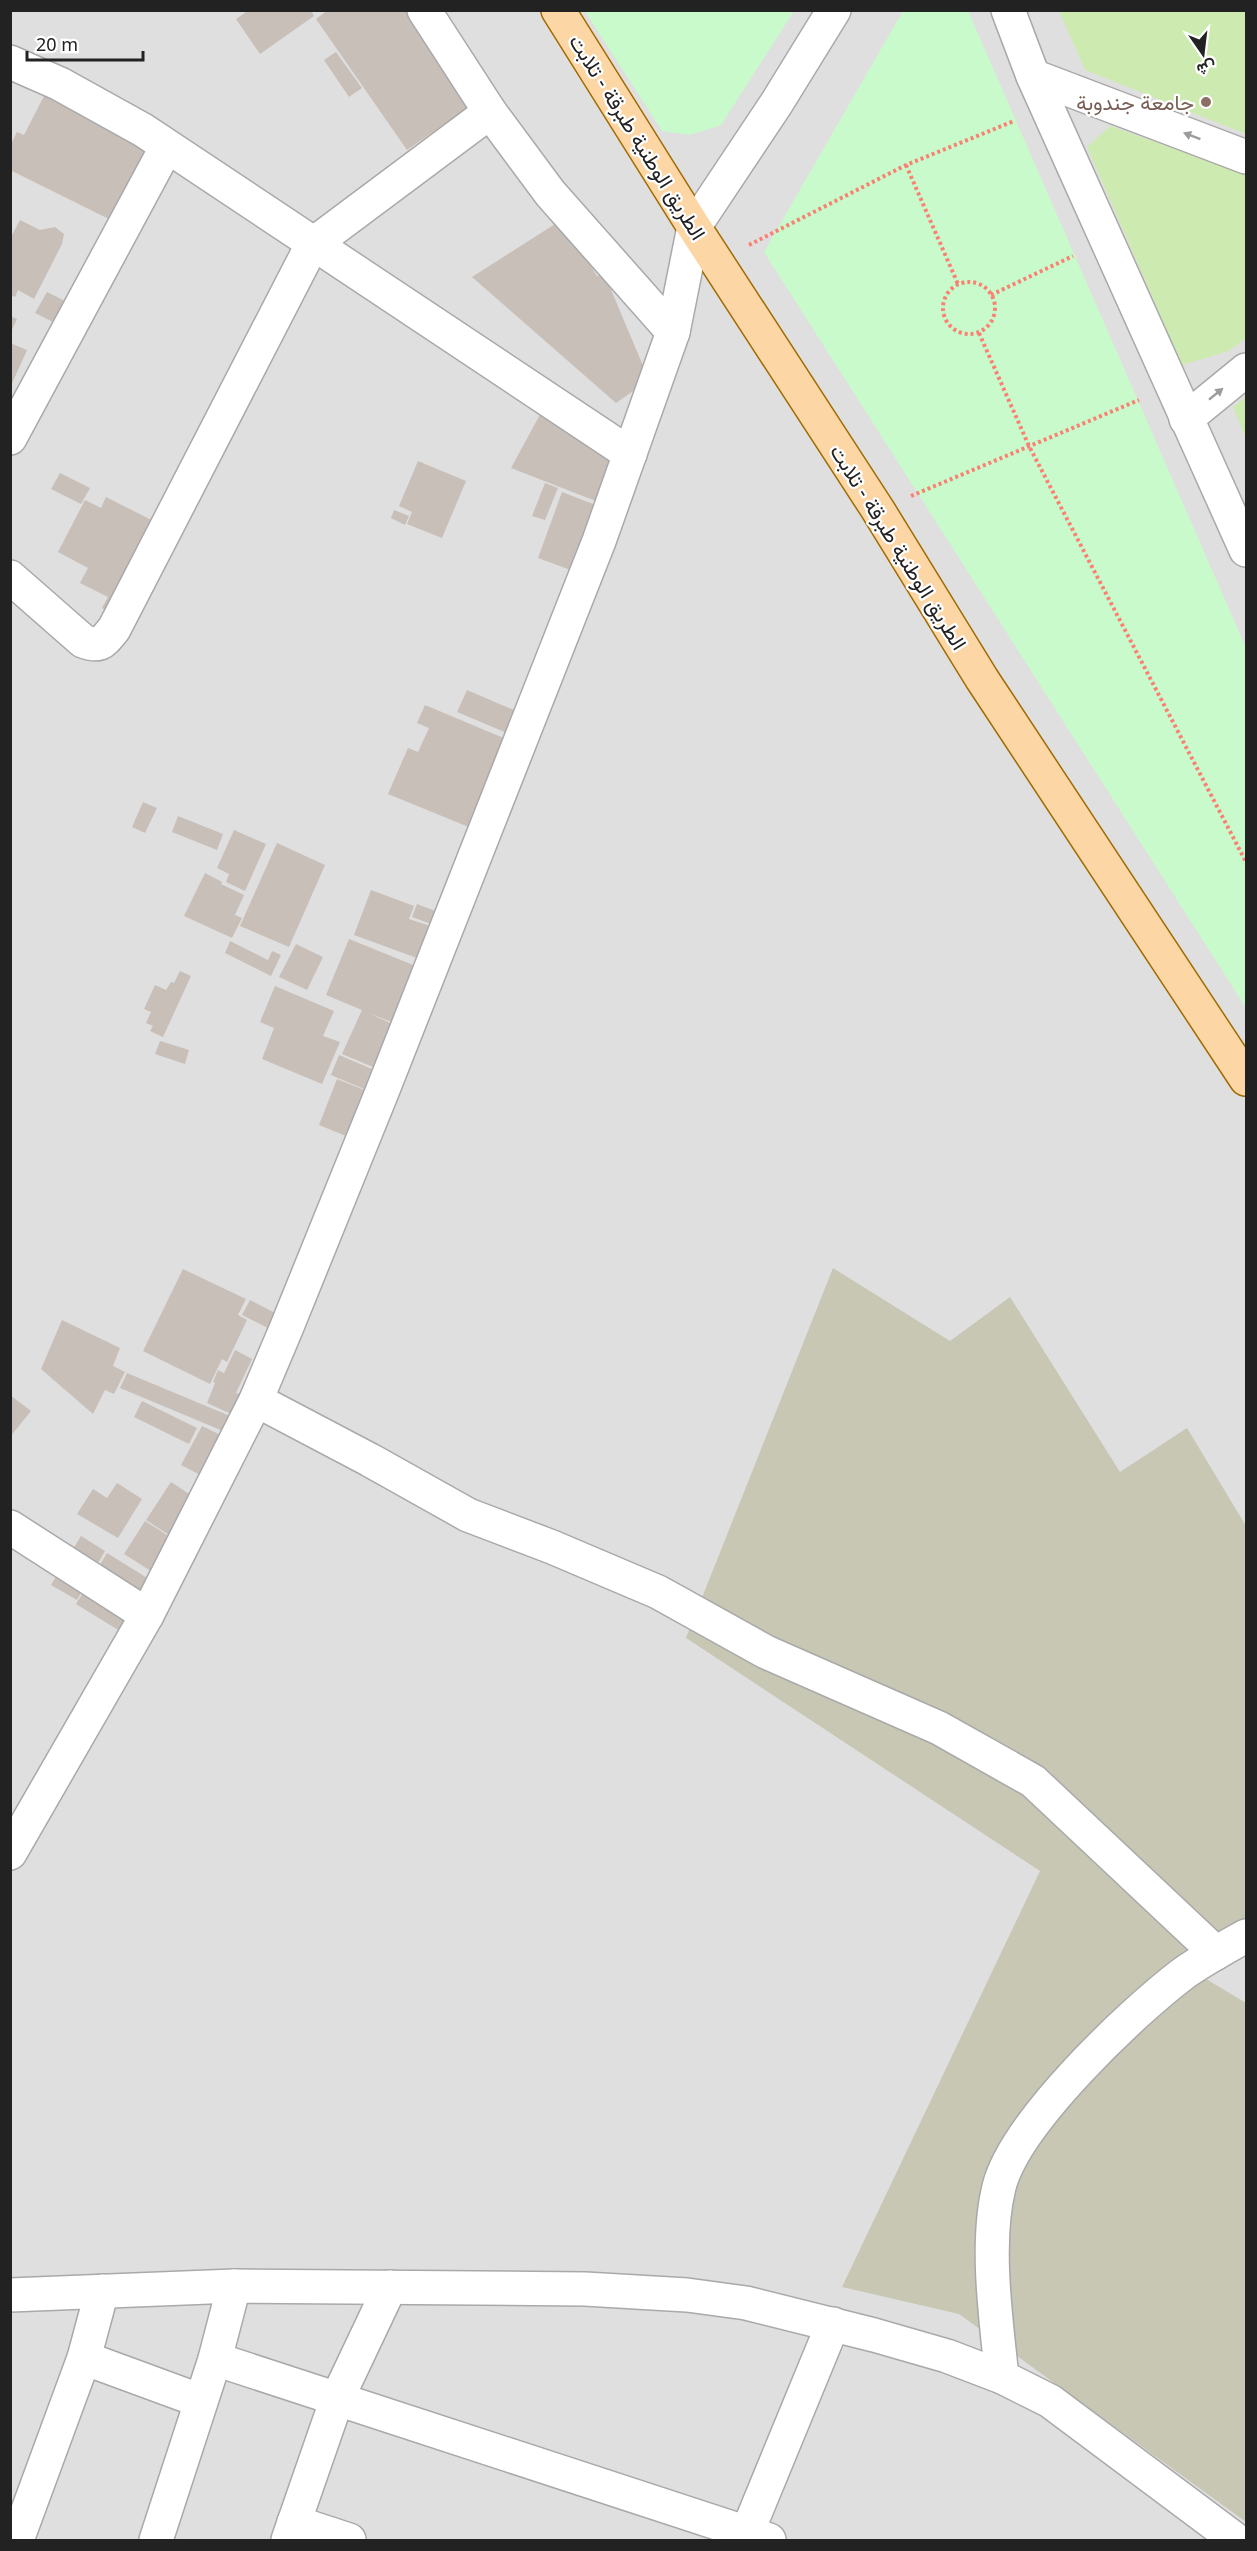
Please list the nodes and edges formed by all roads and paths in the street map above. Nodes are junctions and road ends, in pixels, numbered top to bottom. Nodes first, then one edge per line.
1 (424, 10) edge
2 (558, 10) edge
3 (834, 10) edge
4 (1008, 10) edge
5 (10, 62) edge
6 (1033, 76) junction
7 (1047, 108) junction
8 (490, 112) junction
9 (166, 148) junction
10 (1246, 157) edge
11 (906, 165) junction
12 (694, 227) junction
13 (1106, 240) junction
14 (312, 245) junction
15 (717, 262) junction
16 (958, 284) junction
17 (991, 294) junction
18 (673, 333) junction
19 (979, 333) junction
20 (1246, 370) edge
21 (1172, 386) junction
22 (1186, 419) junction
23 (10, 438) edge
24 (1029, 446) junction
25 (630, 454) junction
26 (878, 510) junction
27 (1246, 550) edge
28 (10, 577) edge
29 (1246, 862) edge
30 (1246, 1079) edge
31 (256, 1400) junction
32 (10, 1527) edge
33 (147, 1615) junction
34 (10, 1853) edge
35 (1246, 1936) edge
36 (1216, 1953) junction
37 (234, 2286) junction
38 (390, 2287) junction
39 (102, 2291) junction
40 (10, 2295) edge
41 (833, 2324) junction
42 (84, 2358) junction
43 (215, 2359) junction
44 (1002, 2377) junction
45 (337, 2399) junction
46 (201, 2401) junction
47 (291, 2531) edge
48 (1218, 2535) edge
49 (753, 2538) edge
50 (17, 2541) edge
51 (156, 2541) edge
52 (349, 2541) edge

1 - 8 street
2 - 12 main road, الطريق الوطنية طبرقة - تلابت
3 - 12 street
4 - 6 street
5 - 9 street
6 - 7 street
10 -> 6 street
7 - 11 path
7 - 13 street
8 - 14 street
8 - 18 street
9 - 14 street
9 - 23 street
11 - 15 path
11 - 16 path
12 - 15 main road, الطريق الوطنية طبرقة - تلابت
12 - 18 street
13 - 17 path
13 - 21 street
14 - 25 street
14 - 28 street
15 - 26 main road, الطريق الوطنية طبرقة - تلابت
16 - 17 path
16 - 19 path
17 - 19 path
18 - 25 street
19 - 24 path
22 -> 20 street
21 - 22 street
21 - 24 path
22 - 27 street
24 - 26 path
24 - 29 path
25 - 31 street
26 - 30 main road, الطريق الوطنية طبرقة - تلابت
31 - 33 street
31 - 36 street
32 - 33 street
33 - 34 street
35 - 36 street
36 - 44 street
37 - 38 street
37 - 39 street
37 - 43 street
38 - 41 street
38 - 45 street
39 - 40 street
39 - 42 street
41 - 44 street
41 - 49 street
42 - 46 street
42 - 50 street
43 - 45 street
43 - 46 street
44 - 48 street
45 - 47 street
45 - 49 street
46 - 51 street
47 - 52 street

